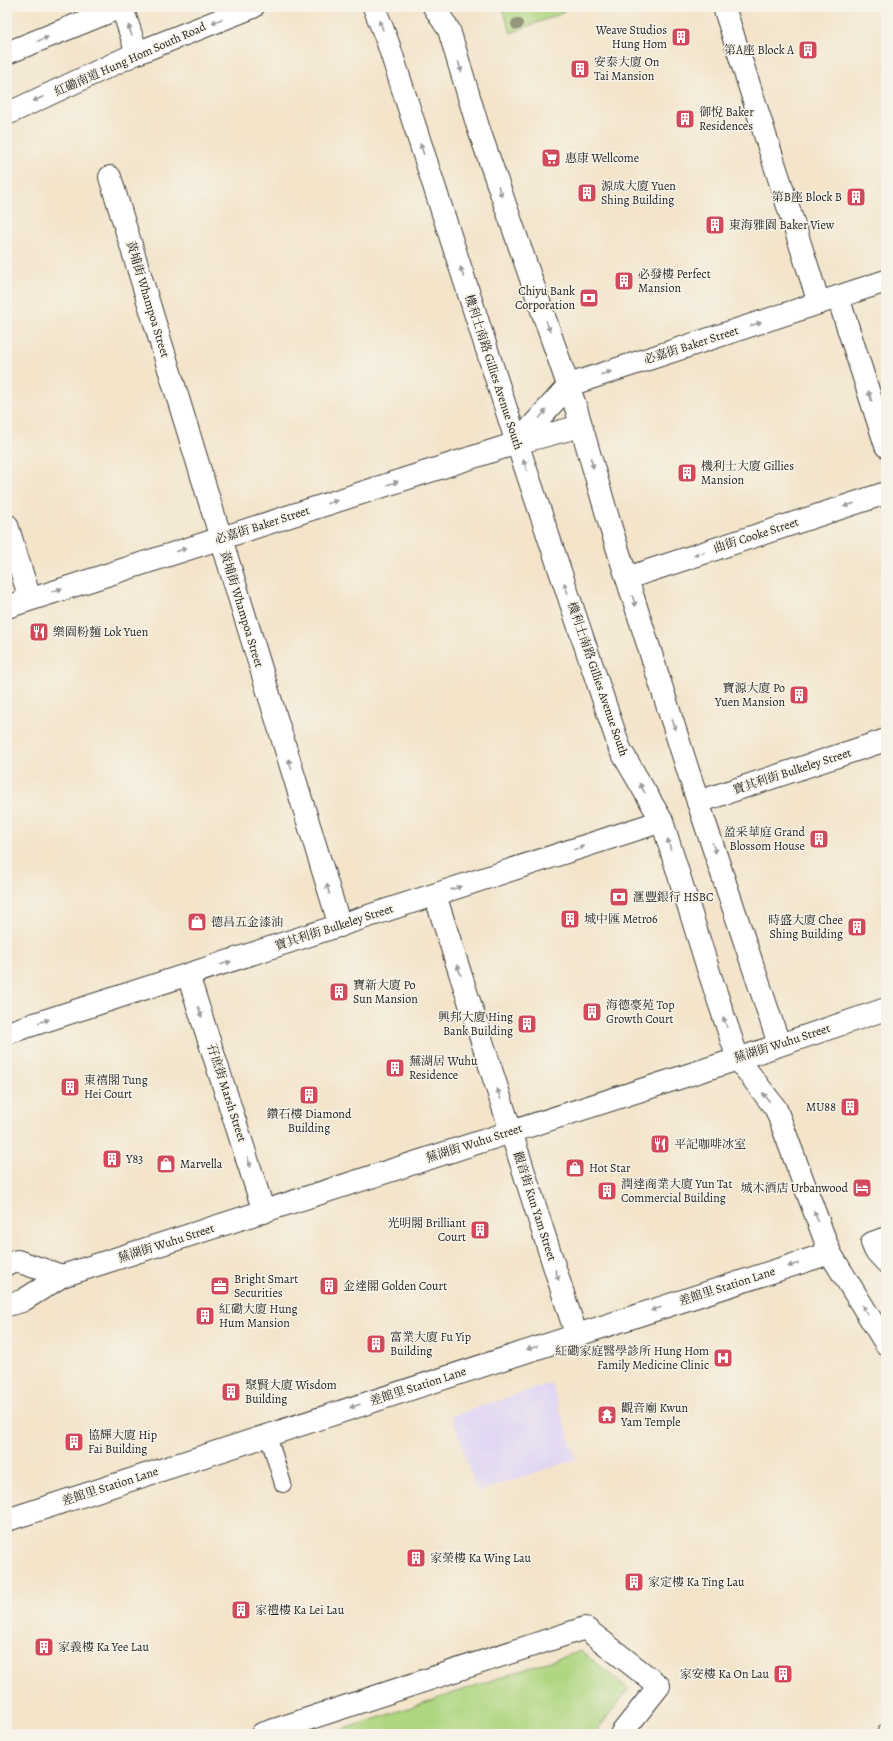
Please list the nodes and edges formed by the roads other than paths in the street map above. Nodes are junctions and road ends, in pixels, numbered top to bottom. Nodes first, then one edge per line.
1 (122, 7) edge
2 (254, 7) edge
3 (374, 7) edge
4 (434, 7) edge
5 (454, 7) edge
6 (724, 7) edge
7 (449, 30) junction
8 (137, 53) junction
9 (7, 54) edge
10 (7, 114) edge
11 (110, 177) dead end
12 (886, 281) edge
13 (828, 300) junction
14 (568, 385) junction
15 (581, 426) junction
16 (517, 443) junction
17 (886, 446) edge
18 (886, 493) edge
19 (7, 525) edge
20 (221, 538) junction
21 (627, 578) junction
22 (30, 599) junction
23 (7, 607) edge
24 (886, 740) edge
25 (698, 802) junction
26 (662, 822) junction
27 (435, 895) junction
28 (340, 926) junction
29 (188, 975) junction
30 (886, 1009) edge
31 (7, 1034) edge
32 (779, 1044) junction
33 (738, 1059) junction
34 (511, 1131) junction
35 (264, 1212) junction
36 (886, 1238) edge
37 (830, 1253) junction
38 (886, 1262) edge
39 (7, 1264) edge
40 (62, 1276) junction
41 (7, 1305) edge
42 (576, 1334) junction
43 (886, 1344) edge
44 (886, 1347) edge
45 (268, 1435) junction
46 (283, 1484) dead end
47 (7, 1520) edge
48 (262, 1734) edge
49 (621, 1734) edge

8 -> 1 street
9 -> 1 street
2 -> 8 street, 紅磡南道 Hung Hom South Road
16 -> 3 street, 機利士南路 Gillies Avenue South
4 - 7 street
5 - 7 street
6 - 13 street
7 -> 14 street
8 -> 10 street, 紅磡南道 Hung Hom South Road
11 - 20 street, 黃埔街 Whampoa Street
12 - 13 street, 必嘉街 Baker Street
14 -> 13 street, 必嘉街 Baker Street
17 -> 13 street
14 - 15 street
16 -> 14 street
15 - 16 street, 必嘉街 Baker Street
15 -> 21 street
20 -> 16 street, 必嘉街 Baker Street
26 -> 16 street, 機利士南路 Gillies Avenue South
18 -> 21 street, 曲街 Cooke Street
19 - 22 street
22 -> 20 street, 必嘉街 Baker Street
28 -> 20 street, 黃埔街 Whampoa Street
21 -> 25 street
22 - 23 street, 必嘉街 Baker Street
24 - 25 street, 寶其利街 Bulkeley Street
25 -> 32 street
27 -> 26 street, 寶其利街 Bulkeley Street
33 -> 26 street, 機利士南路 Gillies Avenue South
27 - 28 street, 寶其利街 Bulkeley Street
34 -> 27 street, 觀音街 Kun Yam Street
29 -> 28 street, 寶其利街 Bulkeley Street
31 -> 29 street, 寶其利街 Bulkeley Street
29 -> 35 street, 孖庶街 Marsh Street
30 - 32 street, 蕪湖街 Wuhu Street
32 - 33 street, 蕪湖街 Wuhu Street
33 - 34 street, 蕪湖街 Wuhu Street
37 -> 33 street, 機利士南路 Gillies Avenue South
34 - 35 street, 蕪湖街 Wuhu Street
34 -> 42 street, 觀音街 Kun Yam Street
35 - 40 street, 蕪湖街 Wuhu Street
36 - 38 street
37 -> 42 street, 差館里 Station Lane
43 -> 37 street, 機利士南路 Gillies Avenue South
39 - 40 street
40 - 41 street, 蕪湖街 Wuhu Street
42 -> 45 street, 差館里 Station Lane
43 - 44 lane, 機利士南路 Gillies Avenue South
45 - 46 lane
45 - 47 street, 差館里 Station Lane
48 - 49 street

